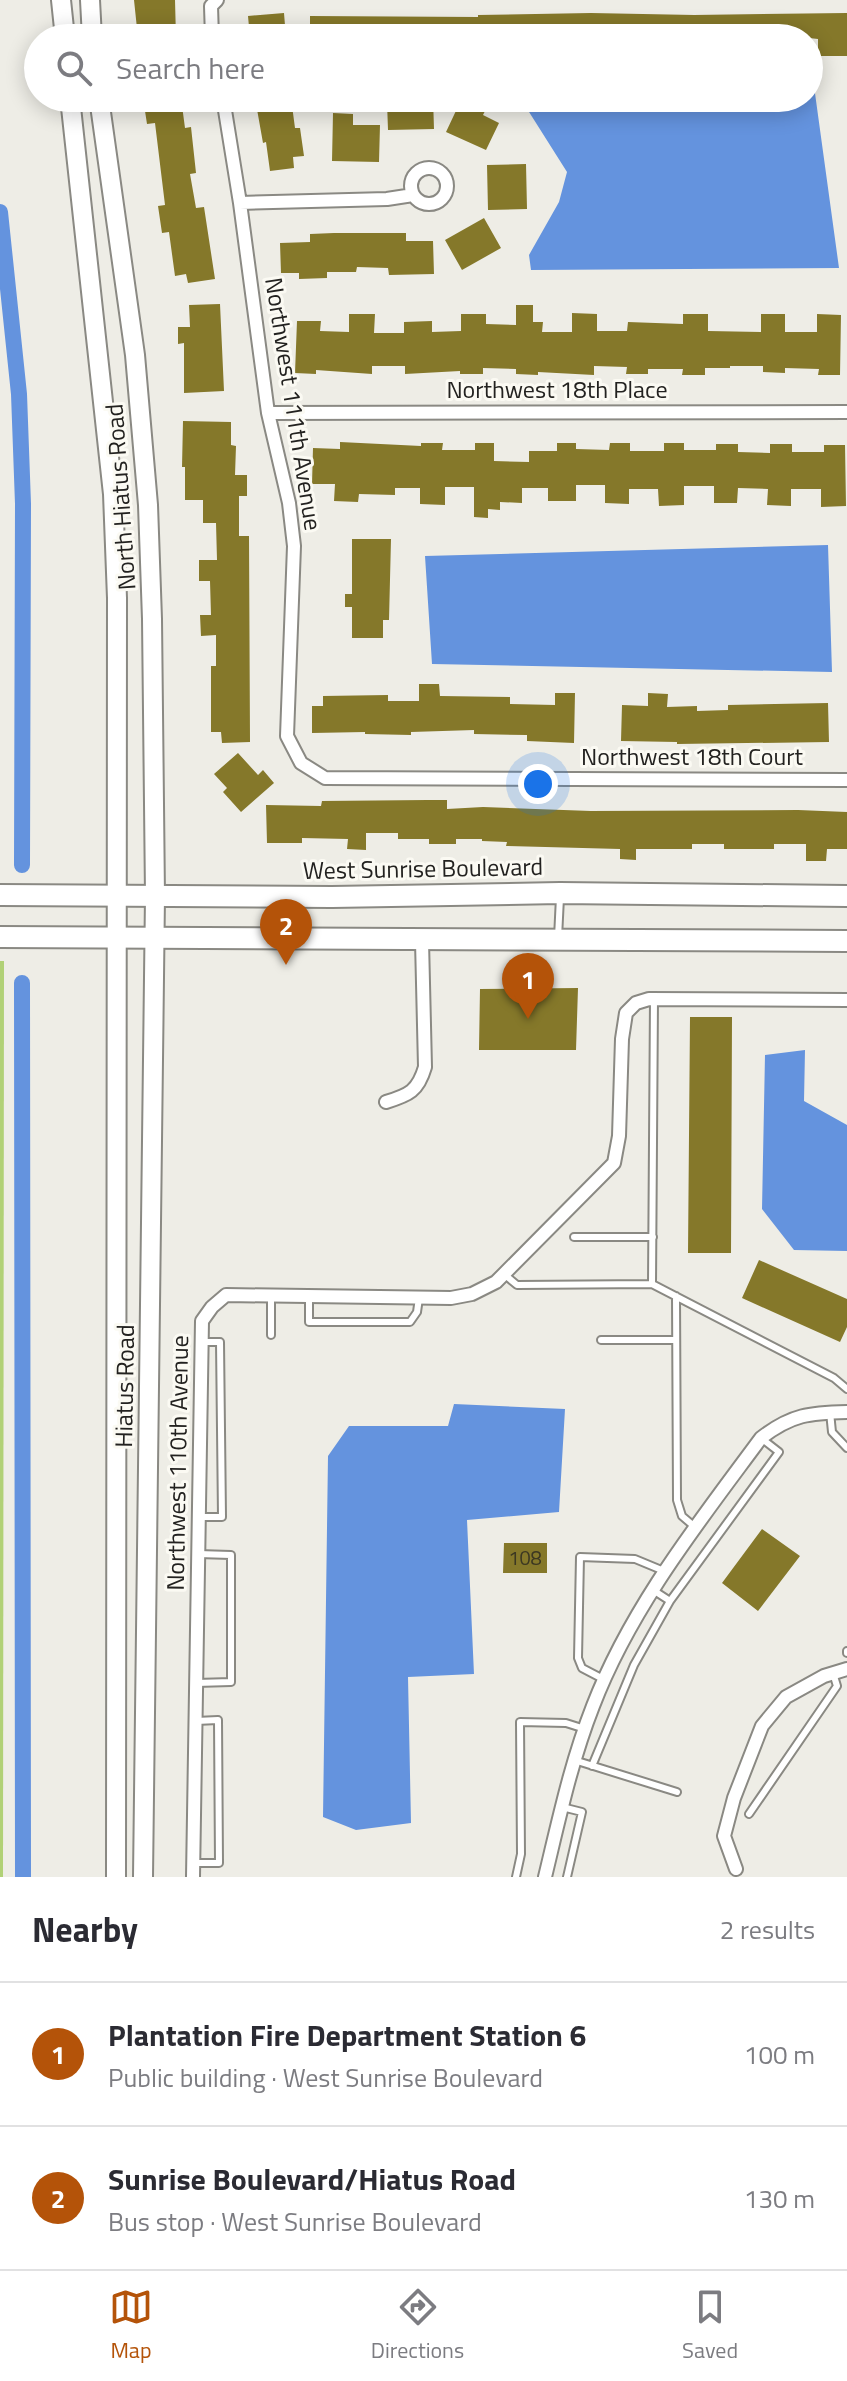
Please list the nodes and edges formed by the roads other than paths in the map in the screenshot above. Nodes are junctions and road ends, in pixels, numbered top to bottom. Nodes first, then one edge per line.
1 (61, 0) edge
2 (90, 0) edge
3 (217, 0) edge
4 (64, 24) edge
5 (91, 24) edge
6 (212, 24) edge
7 (72, 112) edge
8 (101, 112) edge
9 (225, 112) edge
10 (413, 195) dead end
11 (240, 203) junction
12 (847, 412) edge
13 (268, 413) junction
14 (301, 763) joint
15 (847, 780) edge
16 (560, 893) junction
17 (0, 895) edge
18 (118, 896) junction
19 (155, 896) junction
20 (847, 896) edge
21 (0, 937) edge
22 (118, 939) junction
23 (154, 939) junction
24 (422, 941) junction
25 (558, 941) junction
26 (847, 941) edge
27 (652, 999) junction
28 (847, 1000) edge
29 (386, 1102) dead end
30 (574, 1237) dead end
31 (653, 1237) junction
32 (505, 1274) junction
33 (652, 1284) junction
34 (271, 1295) junction
35 (309, 1296) junction
36 (676, 1296) junction
37 (419, 1298) junction
38 (271, 1335) dead end
39 (601, 1340) dead end
40 (676, 1340) junction
41 (201, 1342) junction
42 (847, 1389) edge
43 (830, 1412) junction
44 (847, 1412) edge
45 (761, 1438) junction
46 (847, 1448) edge
47 (199, 1517) junction
48 (695, 1527) junction
49 (198, 1554) junction
50 (664, 1571) junction
51 (653, 1590) junction
52 (670, 1601) junction
53 (847, 1669) edge
54 (833, 1673) junction
55 (605, 1680) junction
56 (196, 1683) junction
57 (196, 1721) junction
58 (585, 1729) junction
59 (574, 1760) junction
60 (592, 1766) junction
61 (677, 1792) dead end
62 (562, 1807) junction
63 (749, 1814) dead end
64 (193, 1863) junction
65 (736, 1869) dead end
66 (116, 1877) edge
67 (143, 1877) edge
68 (193, 1877) edge
69 (516, 1877) edge
70 (545, 1877) edge
71 (567, 1877) edge

1 - 4 main road
2 - 5 main road
3 - 6 street
7 - 18 main road, North Hiatus Road
8 - 19 main road, North Hiatus Road
9 - 11 street, Northwest 111th Avenue
10 - 11 street
11 - 13 street, Northwest 111th Avenue
12 - 13 street, Northwest 18th Place
13 - 14 street, Northwest 111th Avenue
14 - 15 street, Northwest 18th Court
16 - 19 highway, West Sunrise Boulevard
16 - 20 highway, West Sunrise Boulevard
16 - 25 lane
17 - 18 highway, West Sunrise Boulevard
18 - 19 highway, West Sunrise Boulevard
18 - 22 main road, Hiatus Road
19 - 23 main road, Hiatus Road
21 - 22 highway
22 - 23 highway
22 - 66 main road, Hiatus Road
23 - 24 highway
23 - 67 main road, Hiatus Road
24 - 25 highway
24 - 29 street
25 - 26 highway
27 - 28 street
27 - 31 lane
27 - 32 street, Northwest 110th Avenue
30 - 31 lane
31 - 33 lane
32 - 33 lane
32 - 37 street, Northwest 110th Avenue
33 - 36 lane
34 - 35 street, Northwest 110th Avenue
34 - 38 lane
34 - 41 street, Northwest 110th Avenue
35 - 37 street, Northwest 110th Avenue
35 - 37 lane
36 - 40 lane
36 - 42 lane
39 - 40 lane
40 - 48 lane
41 - 47 street, Northwest 110th Avenue
41 - 47 lane
43 - 44 street
43 - 45 street
43 - 46 lane
45 - 48 street
45 - 52 lane
47 - 49 street, Northwest 110th Avenue
48 - 50 street
49 - 56 street, Northwest 110th Avenue
49 - 56 lane
50 - 51 street
50 - 55 lane
51 - 52 lane
51 - 55 street
52 - 60 lane
53 - 54 street
54 - 63 lane
54 - 65 street
55 - 58 street
56 - 57 street, Northwest 110th Avenue
57 - 64 street, Northwest 110th Avenue
57 - 64 lane
58 - 59 street
58 - 69 lane
59 - 60 lane
59 - 62 street
60 - 61 lane
62 - 70 street
62 - 71 lane
64 - 68 street, Northwest 110th Avenue

